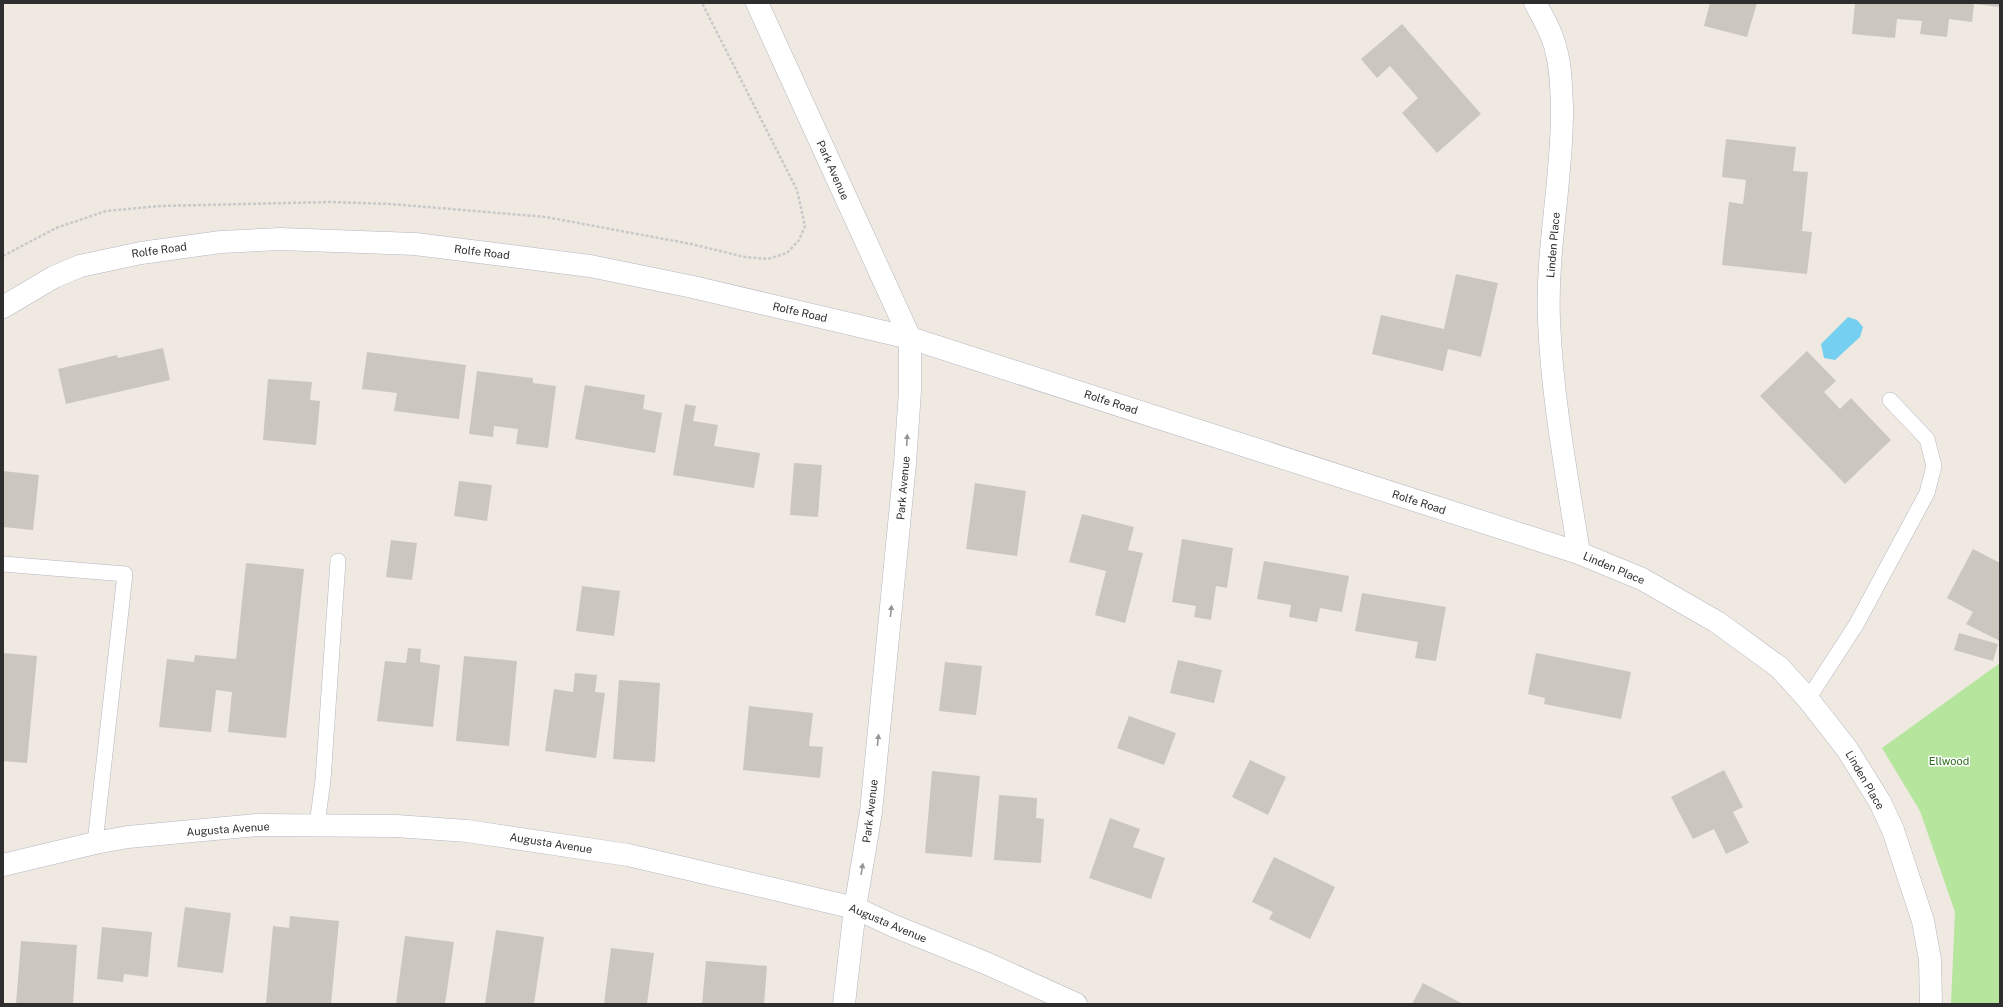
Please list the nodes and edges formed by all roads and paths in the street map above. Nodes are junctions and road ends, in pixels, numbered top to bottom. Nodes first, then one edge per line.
1 (702, 3) edge
2 (757, 3) edge
3 (1535, 3) edge
4 (3, 256) edge
5 (3, 307) edge
6 (910, 338) junction
7 (1890, 400) dead end
8 (1579, 553) junction
9 (338, 561) dead end
10 (3, 564) edge
11 (1808, 699) junction
12 (317, 825) junction
13 (96, 843) junction
14 (3, 865) edge
15 (855, 908) junction
16 (844, 1004) edge
17 (1076, 1004) edge
18 (1931, 1004) edge

1 - 4 path
2 - 6 street, Park Avenue
3 - 8 street, Linden Place
5 - 6 street, Rolfe Road
6 - 8 street, Rolfe Road
15 -> 6 street, Park Avenue
7 - 11 lane
8 - 11 street, Linden Place
9 - 12 lane
10 - 13 lane
11 - 18 street, Linden Place
12 - 13 street, Augusta Avenue
12 - 15 street, Augusta Avenue
13 - 14 street, Augusta Avenue
15 - 16 street, Park Avenue
15 - 17 street, Augusta Avenue

